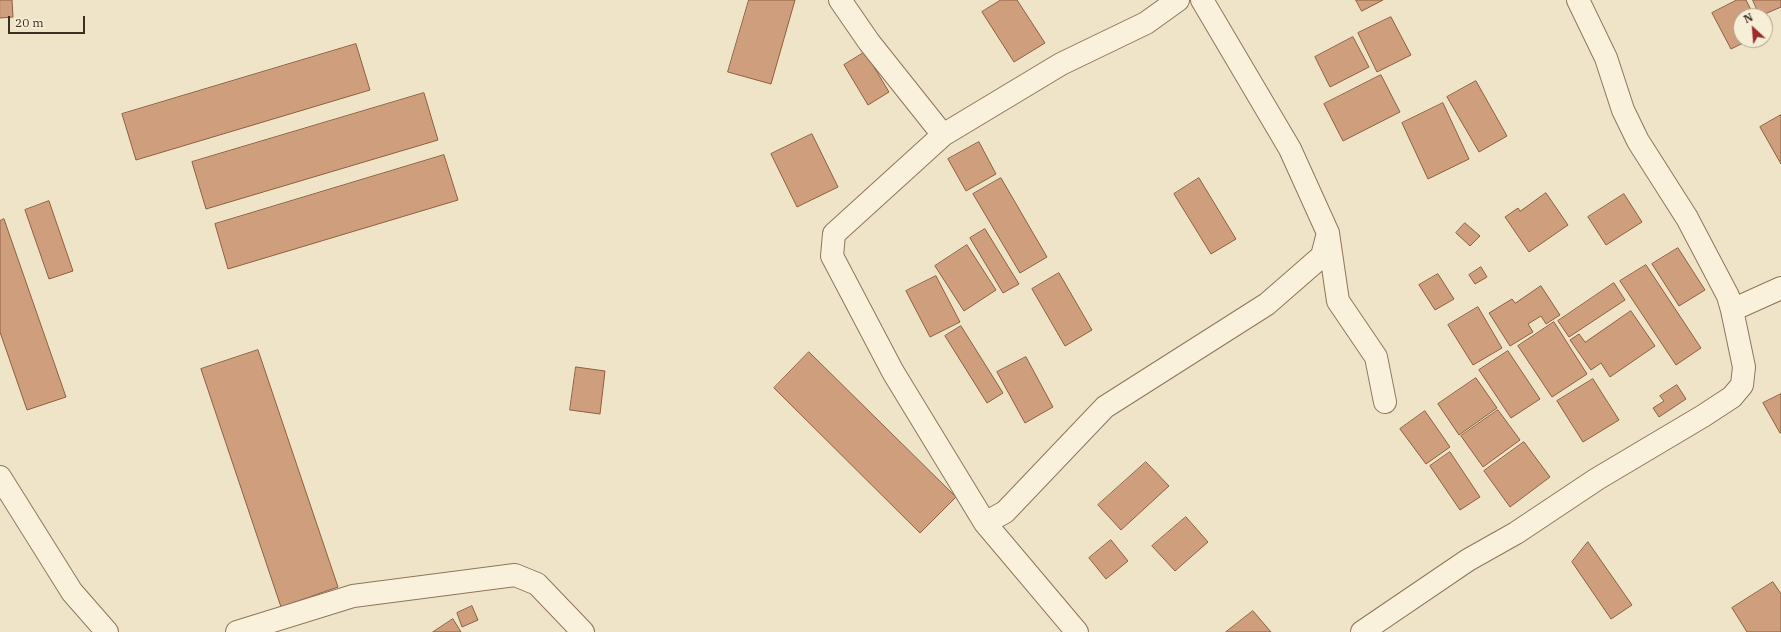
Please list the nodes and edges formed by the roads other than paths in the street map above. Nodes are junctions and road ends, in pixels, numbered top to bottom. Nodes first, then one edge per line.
1 (840, 0) edge
2 (1178, 0) edge
3 (1202, 0) edge
4 (1578, 0) edge
5 (943, 135) junction
6 (1328, 233) junction
7 (1781, 288) edge
8 (1732, 310) junction
9 (1385, 402) dead end
10 (0, 477) edge
11 (986, 523) junction
12 (107, 632) edge
13 (237, 632) edge
14 (583, 632) edge
15 (1077, 632) edge
16 (1362, 632) edge

1 - 5 street
2 - 5 street
3 - 6 street
4 - 8 street
5 - 11 street
6 - 9 street
6 - 11 street
7 - 8 street
8 - 16 street
10 - 12 street
11 - 15 street
13 - 14 street

